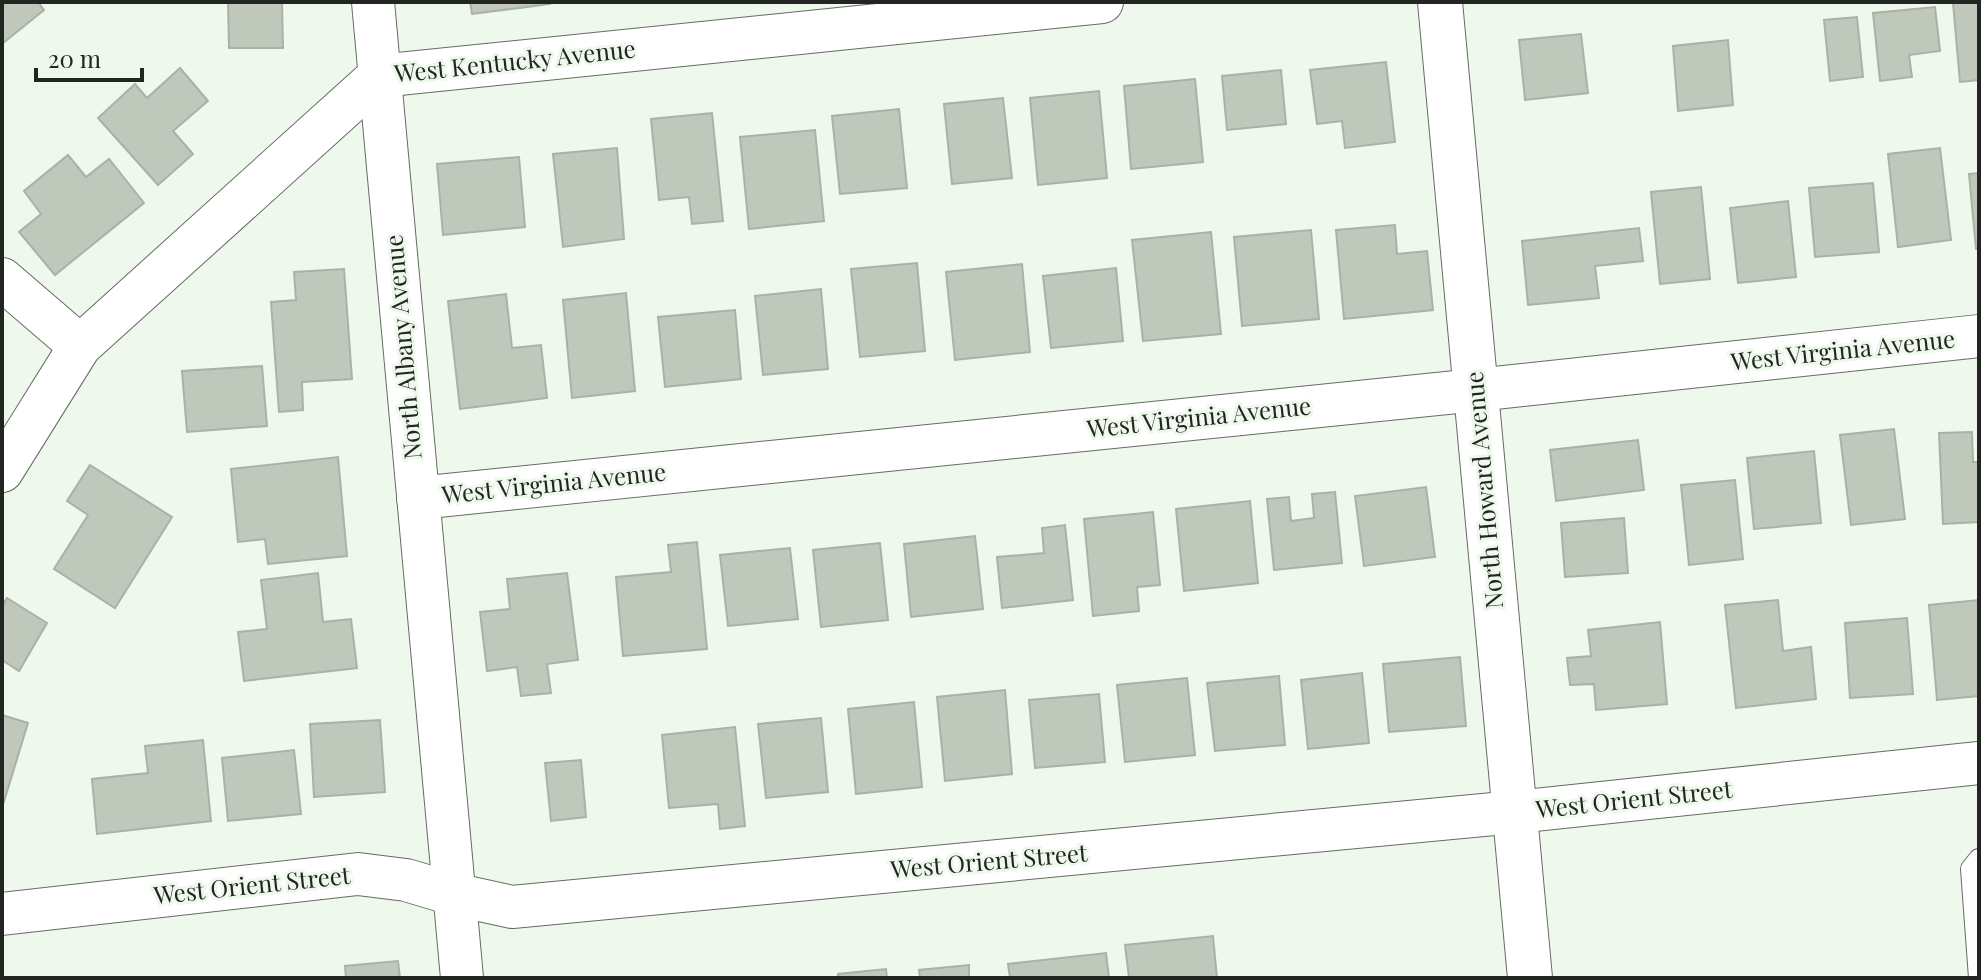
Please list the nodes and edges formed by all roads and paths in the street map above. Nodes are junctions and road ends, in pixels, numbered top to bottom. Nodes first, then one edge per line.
1 (373, 2) edge
2 (1102, 2) edge
3 (1440, 2) edge
4 (379, 76) junction
5 (2, 279) edge
6 (1979, 336) edge
7 (80, 346) junction
8 (1476, 390) junction
9 (2, 471) edge
10 (418, 498) junction
11 (1979, 763) edge
12 (1515, 812) junction
13 (1979, 859) edge
14 (453, 894) junction
15 (2, 914) edge
16 (462, 978) edge
17 (1530, 978) edge
18 (1979, 978) edge

1 - 4 street, North Albany Avenue
2 - 4 street, West Kentucky Avenue
3 - 8 street, North Howard Avenue
4 - 7 street, West Kentucky Avenue
4 - 10 street, North Albany Avenue
5 - 7 street
6 - 8 street, West Virginia Avenue
7 - 9 street, West Kentucky Avenue
8 - 10 street, West Virginia Avenue
8 - 12 street, North Howard Avenue
10 - 14 street, North Albany Avenue
11 - 12 street, West Orient Street
12 - 14 street, West Orient Street
12 - 17 street, North Howard Avenue
13 - 18 lane
14 - 15 street, West Orient Street
14 - 16 street, North Albany Avenue

